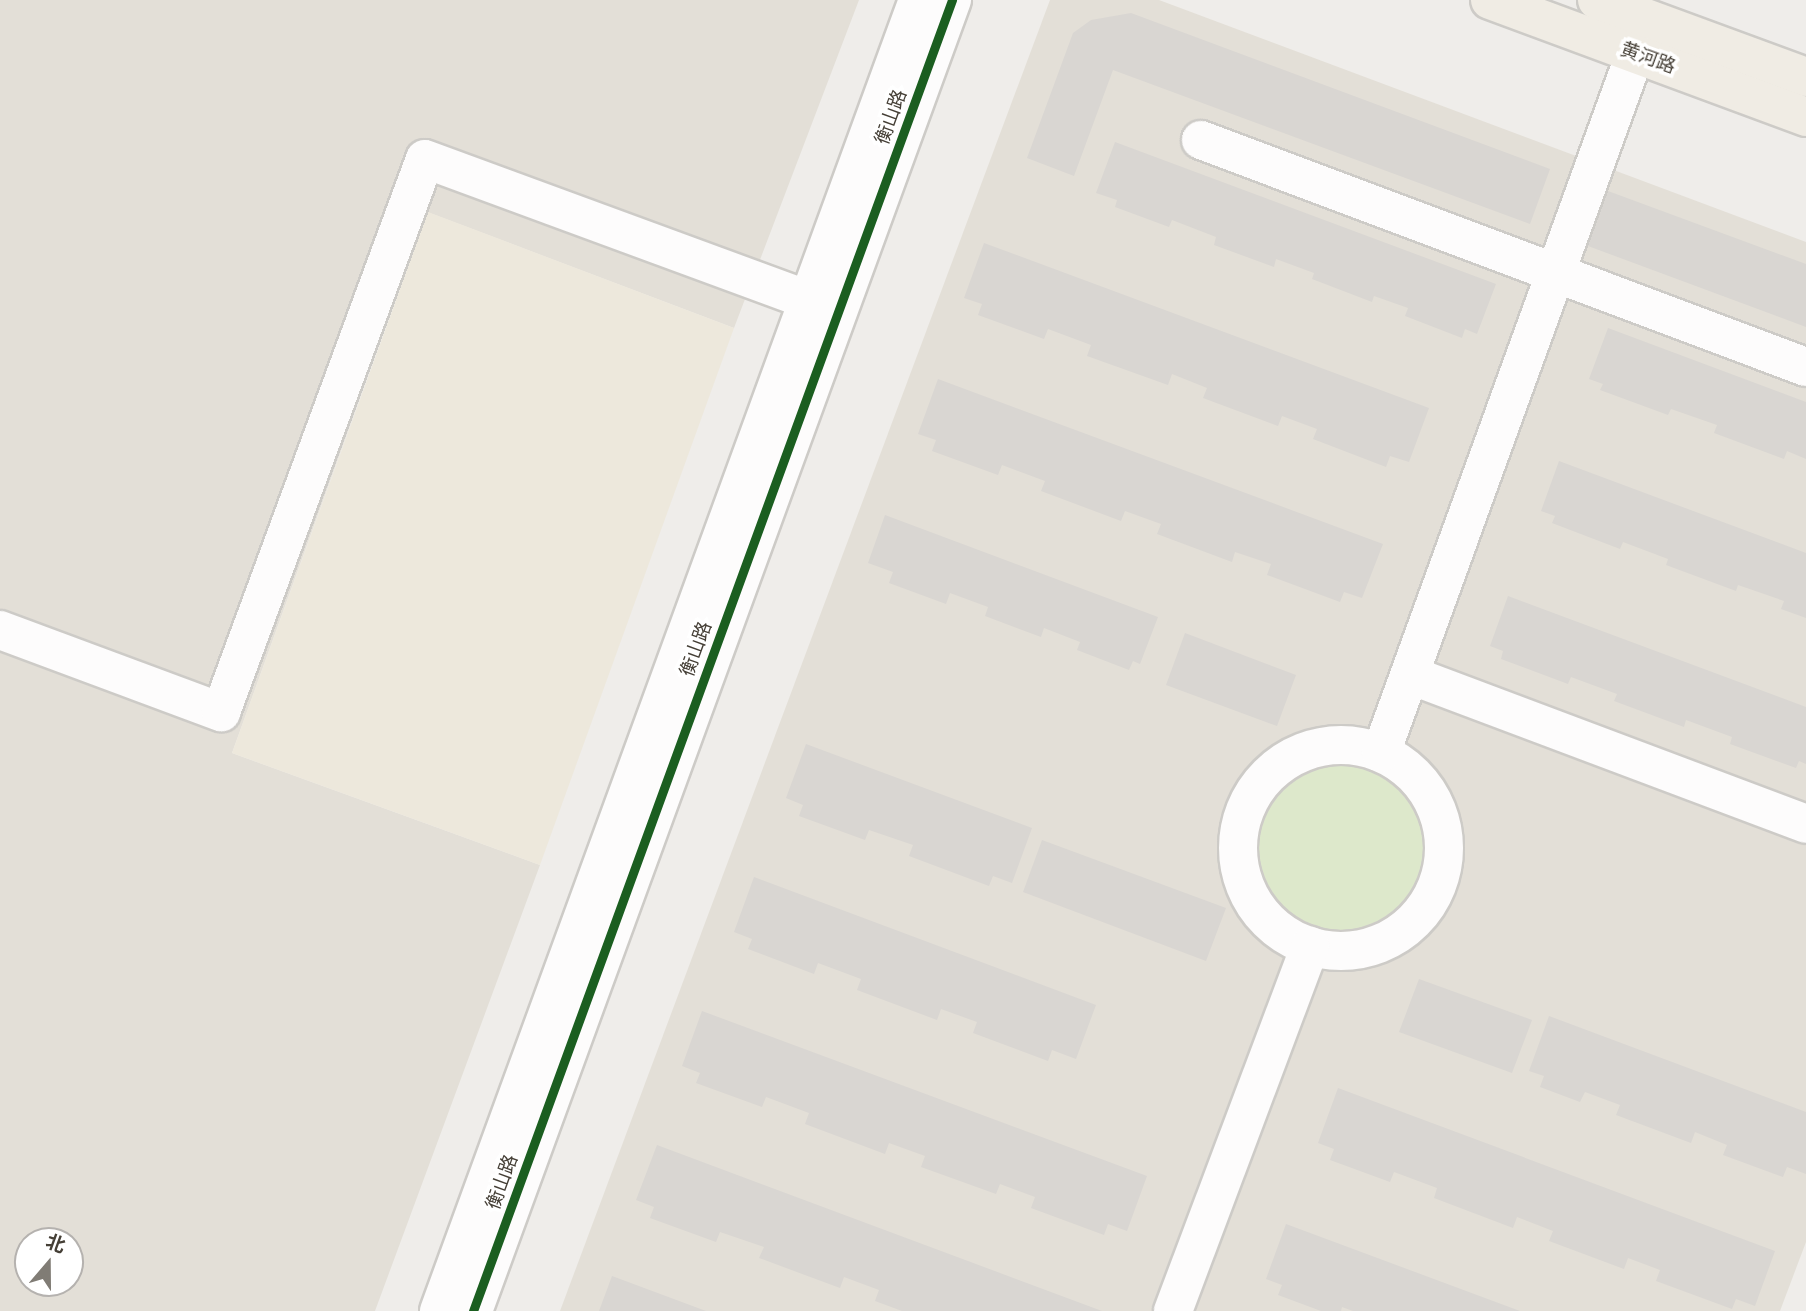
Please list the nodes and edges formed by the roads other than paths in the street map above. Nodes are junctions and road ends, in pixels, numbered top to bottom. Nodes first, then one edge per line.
1 (918, 0) edge
2 (952, 0) edge
3 (1490, 0) edge
4 (1597, 0) edge
5 (1635, 54) junction
6 (1806, 77) edge
7 (1806, 117) edge
8 (1200, 141) dead end
9 (1555, 273) junction
10 (808, 300) junction
11 (1806, 367) edge
12 (0, 630) edge
13 (1410, 675) junction
14 (1381, 753) junction
15 (1806, 824) edge
16 (1310, 946) junction
17 (439, 1311) edge
18 (473, 1311) edge
19 (1173, 1311) edge

1 - 10 street, 衡山路
2 - 18 street, 衡山路
3 - 5 main road, 黄河路
4 - 6 main road, 黄河路
5 - 7 main road, 黄河路
5 - 9 street
8 - 9 street
9 - 11 street
9 - 13 street
10 - 12 street
10 - 17 street, 衡山路
13 - 14 street
13 - 15 street
14 - 16 street
14 - 16 street
16 - 19 street

